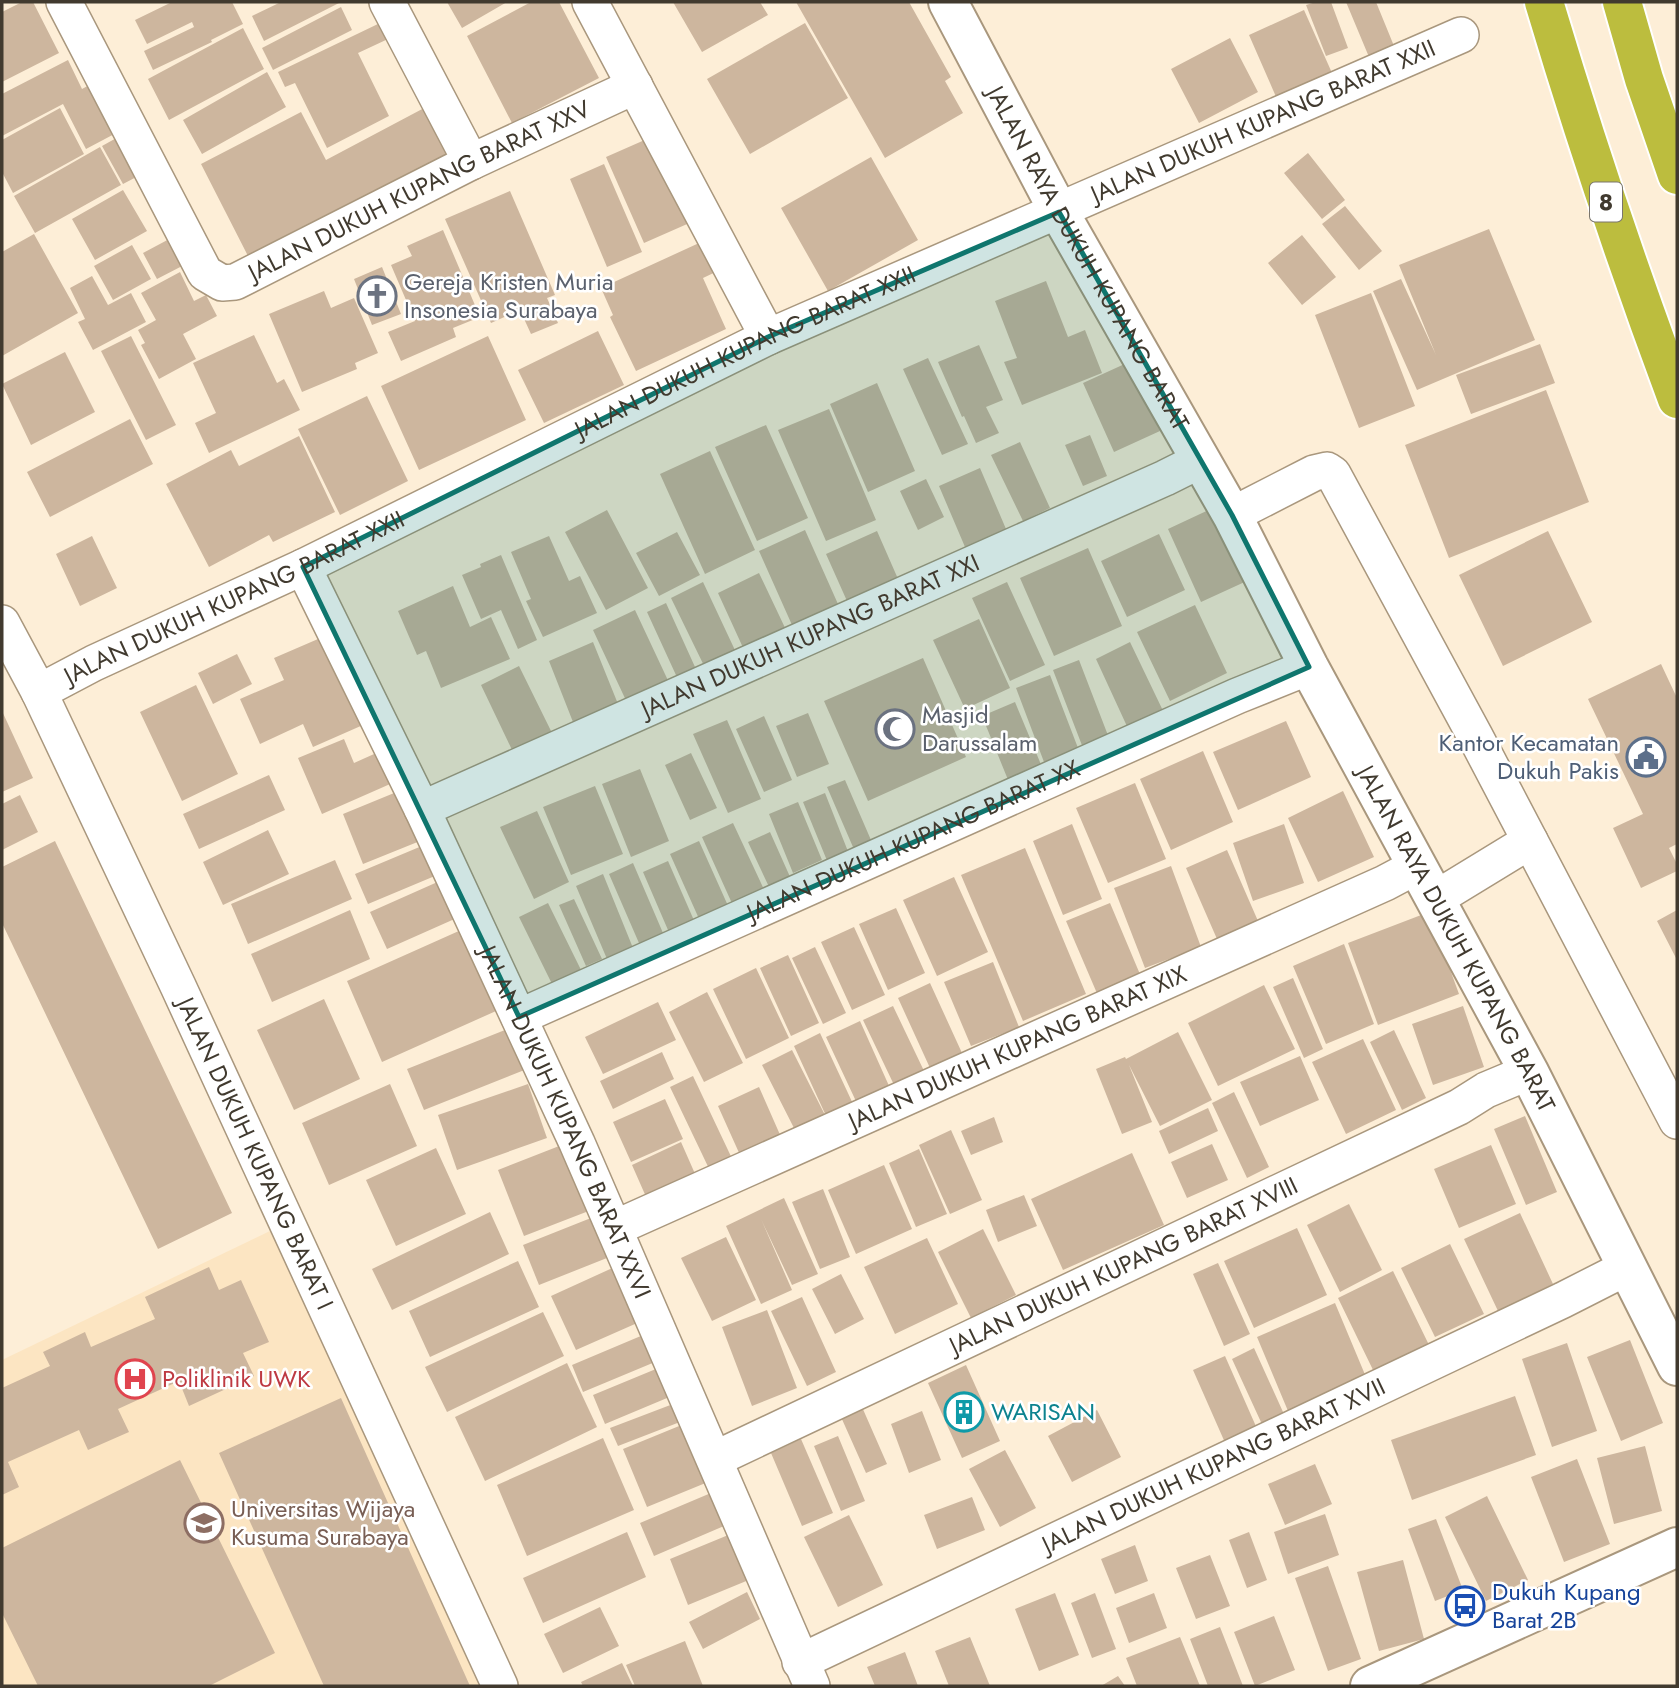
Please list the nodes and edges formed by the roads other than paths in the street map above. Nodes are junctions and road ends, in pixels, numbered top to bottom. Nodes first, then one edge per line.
1 (64, 2) edge
2 (387, 2) edge
3 (590, 2) edge
4 (948, 2) edge
5 (1544, 2) edge
6 (1622, 2) edge
7 (1461, 34) dead end
8 (635, 86) junction
9 (471, 162) junction
10 (1677, 175) edge
11 (1059, 212) junction
12 (768, 337) junction
13 (1677, 399) edge
14 (1199, 461) junction
15 (1231, 515) junction
16 (303, 567) junction
17 (2, 623) edge
18 (1309, 667) junction
19 (39, 692) junction
20 (422, 809) junction
21 (1530, 841) junction
22 (1417, 866) junction
23 (1435, 899) junction
24 (519, 1017) junction
25 (1529, 1072) junction
26 (1677, 1121) edge
27 (615, 1227) junction
28 (1626, 1268) junction
29 (1677, 1366) edge
30 (715, 1459) junction
31 (1677, 1547) edge
32 (806, 1674) edge
33 (500, 1686) edge
34 (1370, 1686) edge

1 - 9 street, JALAN DUKUH KUPANG BARAT XXV
2 - 9 street
3 - 8 street
4 - 11 street, JALAN RAYA DUKUH KUPANG BARAT
5 - 13 highway, 8
6 - 10 highway
7 - 11 street, JALAN DUKUH KUPANG BARAT XXII
8 - 9 street, JALAN DUKUH KUPANG BARAT XXV
8 - 12 street
11 - 12 street, JALAN DUKUH KUPANG BARAT XXII
11 - 14 street, JALAN RAYA DUKUH KUPANG BARAT
12 - 16 street, JALAN DUKUH KUPANG BARAT XXII
14 - 15 street, JALAN RAYA DUKUH KUPANG BARAT
14 - 20 street, JALAN DUKUH KUPANG BARAT XXI
15 - 18 street, JALAN RAYA DUKUH KUPANG BARAT
15 - 21 street
16 - 19 street, JALAN DUKUH KUPANG BARAT XXII
16 - 20 street, JALAN DUKUH KUPANG BARAT XXVI
17 - 19 street, JALAN DUKUH KUPANG BARAT I
18 - 22 street, JALAN RAYA DUKUH KUPANG BARAT
18 - 24 street, JALAN DUKUH KUPANG BARAT XX
19 - 33 street, JALAN DUKUH KUPANG BARAT I
20 - 24 street, JALAN DUKUH KUPANG BARAT XXVI
21 - 23 street
21 - 26 street
22 - 23 street, JALAN RAYA DUKUH KUPANG BARAT
22 - 27 street, JALAN DUKUH KUPANG BARAT XIX
23 - 25 street, JALAN RAYA DUKUH KUPANG BARAT
24 - 27 street, JALAN DUKUH KUPANG BARAT XXVI
25 - 28 street, JALAN RAYA DUKUH KUPANG BARAT
25 - 30 street, JALAN DUKUH KUPANG BARAT XVIII
27 - 30 street, JALAN DUKUH KUPANG BARAT XXVI
28 - 29 street, JALAN RAYA DUKUH KUPANG BARAT
28 - 32 street, JALAN DUKUH KUPANG BARAT XVII
30 - 32 street, JALAN DUKUH KUPANG BARAT XXVI
31 - 34 street

